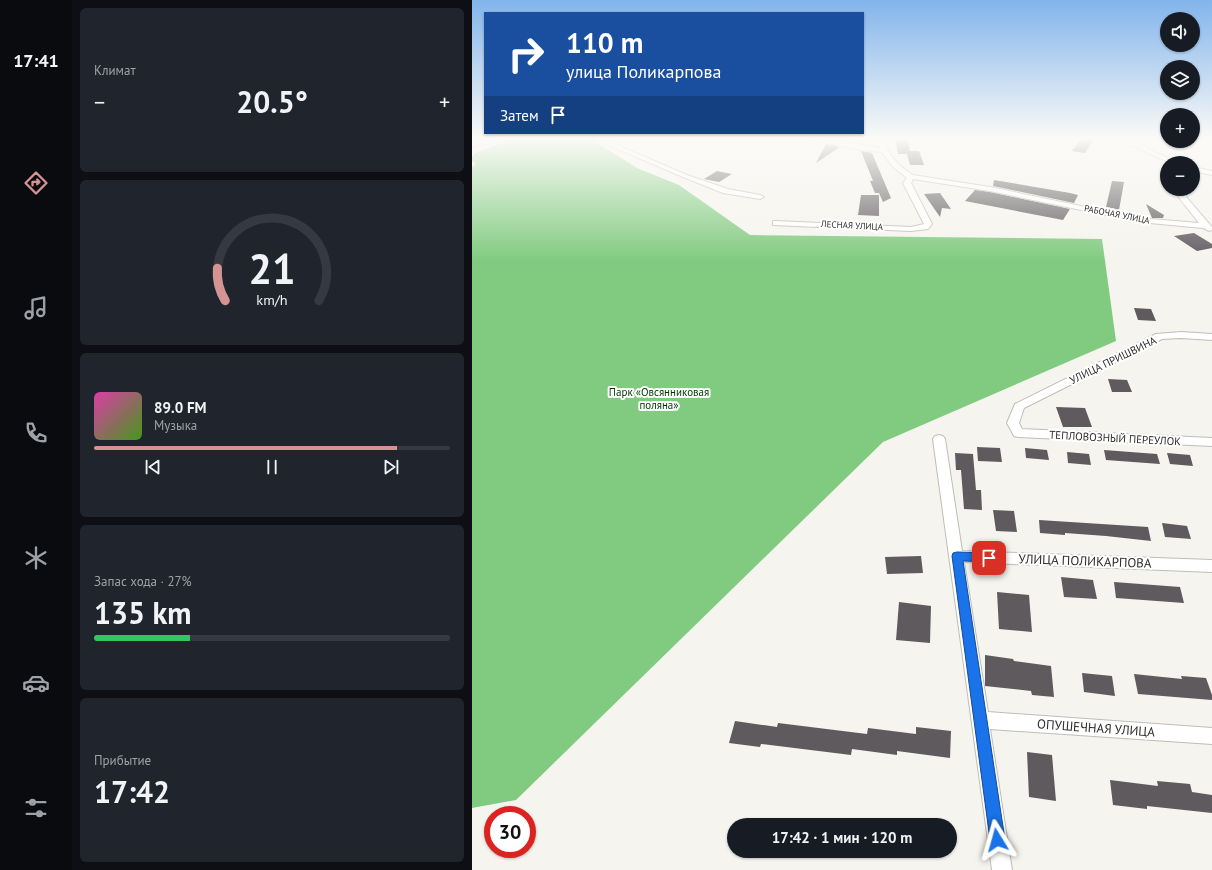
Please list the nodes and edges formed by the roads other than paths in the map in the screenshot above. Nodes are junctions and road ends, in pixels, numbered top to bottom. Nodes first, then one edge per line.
1 (693, 180) edge
2 (909, 180) edge
3 (928, 180) edge
4 (1182, 196) edge
5 (760, 197) dead end
6 (776, 223) dead end
7 (1209, 229) edge
8 (1212, 337) edge
9 (1018, 433) joint
10 (939, 439) dead end
11 (1212, 442) edge
12 (957, 556) junction
13 (1212, 566) edge
14 (981, 720) junction
15 (1212, 736) edge
16 (1002, 870) edge

1 - 5 street
2 - 6 street, ЛЕСНАЯ УЛИЦА
3 - 7 street, РАБОЧАЯ УЛИЦА
4 - 7 street
8 - 9 street, УЛИЦА ПРИШВИНА
9 - 11 street, ТЕПЛОВОЗНЫЙ ПЕРЕУЛОК
10 - 12 street
12 - 13 street, УЛИЦА ПОЛИКАРПОВА
12 - 14 street
14 - 15 street, ОПУШЕЧНАЯ УЛИЦА
14 - 16 street

